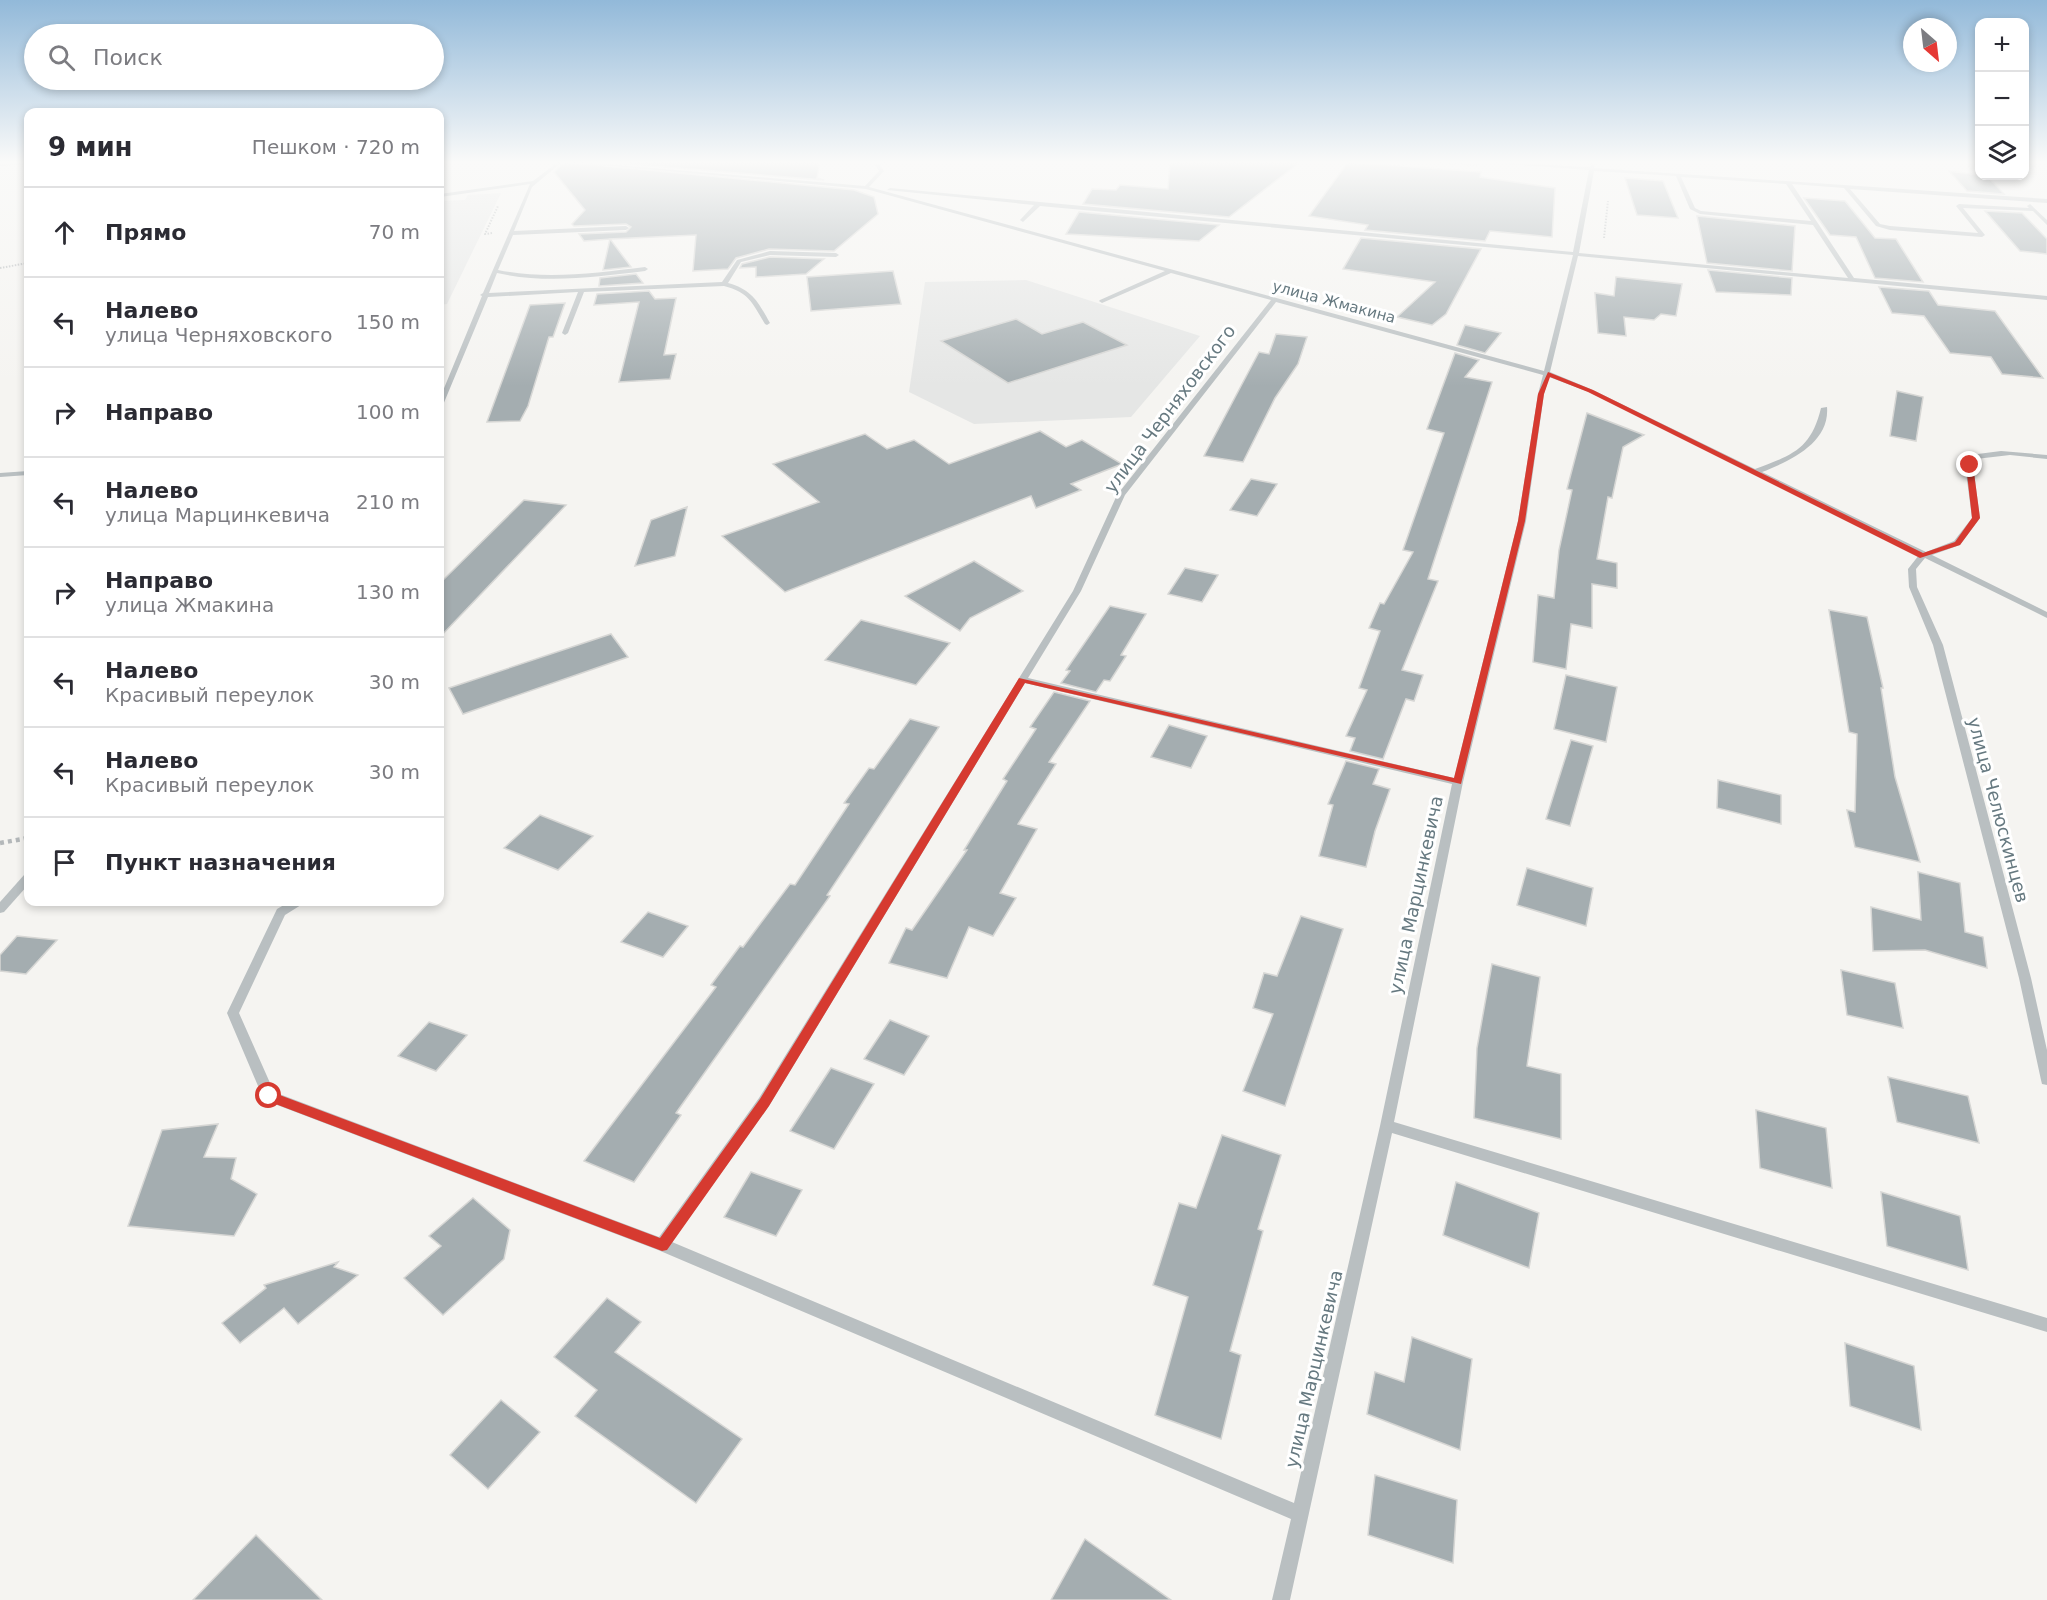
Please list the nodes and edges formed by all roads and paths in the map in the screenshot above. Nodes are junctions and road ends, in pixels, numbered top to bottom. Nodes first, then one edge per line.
1 (508, 237) edge
2 (1042, 237) edge
3 (1401, 237) edge
4 (1579, 237) edge
5 (1823, 237) edge
6 (1576, 253) junction
7 (836, 255) dead end
8 (24, 265) edge
9 (0, 268) edge
10 (645, 269) dead end
11 (494, 271) junction
12 (1169, 272) junction
13 (1852, 279) junction
14 (723, 284) junction
15 (582, 290) junction
16 (483, 295) junction
17 (2047, 298) edge
18 (1102, 301) dead end
19 (1274, 301) junction
20 (767, 323) dead end
21 (565, 333) dead end
22 (1548, 374) junction
23 (444, 390) edge
24 (1825, 408) dead end
25 (2047, 457) edge
26 (1754, 472) junction
27 (24, 473) edge
28 (0, 476) edge
29 (1923, 556) junction
30 (2047, 615) edge
31 (1023, 680) junction
32 (1458, 782) junction
33 (24, 839) edge
34 (0, 843) edge
35 (24, 882) edge
36 (291, 906) edge
37 (0, 909) edge
38 (2047, 1080) edge
39 (1387, 1126) junction
40 (662, 1245) junction
41 (2047, 1325) edge
42 (1300, 1514) junction
43 (1281, 1600) edge

1 - 11 street
2 - 12 street, улица Жмакина
3 - 6 street
4 - 6 street, улица Марцинкевича
5 - 13 street
6 - 13 street
6 - 22 street, улица Марцинкевича
7 - 14 street
8 - 9 path
10 - 11 street
11 - 16 street
12 - 18 street
12 - 19 street, улица Жмакина
13 - 17 street
14 - 15 street
14 - 20 street
15 - 16 street
15 - 21 street
16 - 23 street
19 - 22 street, улица Жмакина
19 - 31 street, улица Черняховского
22 - 26 street, улица Жмакина
22 - 32 street, улица Марцинкевича
24 - 26 street
25 - 29 street
26 - 29 street, улица Жмакина
27 - 28 street
29 - 30 street, улица Жмакина
29 - 38 street, улица Челюскинцев
31 - 32 street
31 - 40 street, улица Черняховского
32 - 39 street, улица Марцинкевича
33 - 34 path
35 - 37 street
36 - 40 street
39 - 41 street
39 - 42 street, улица Марцинкевича
40 - 42 street
42 - 43 street, улица Марцинкевича

